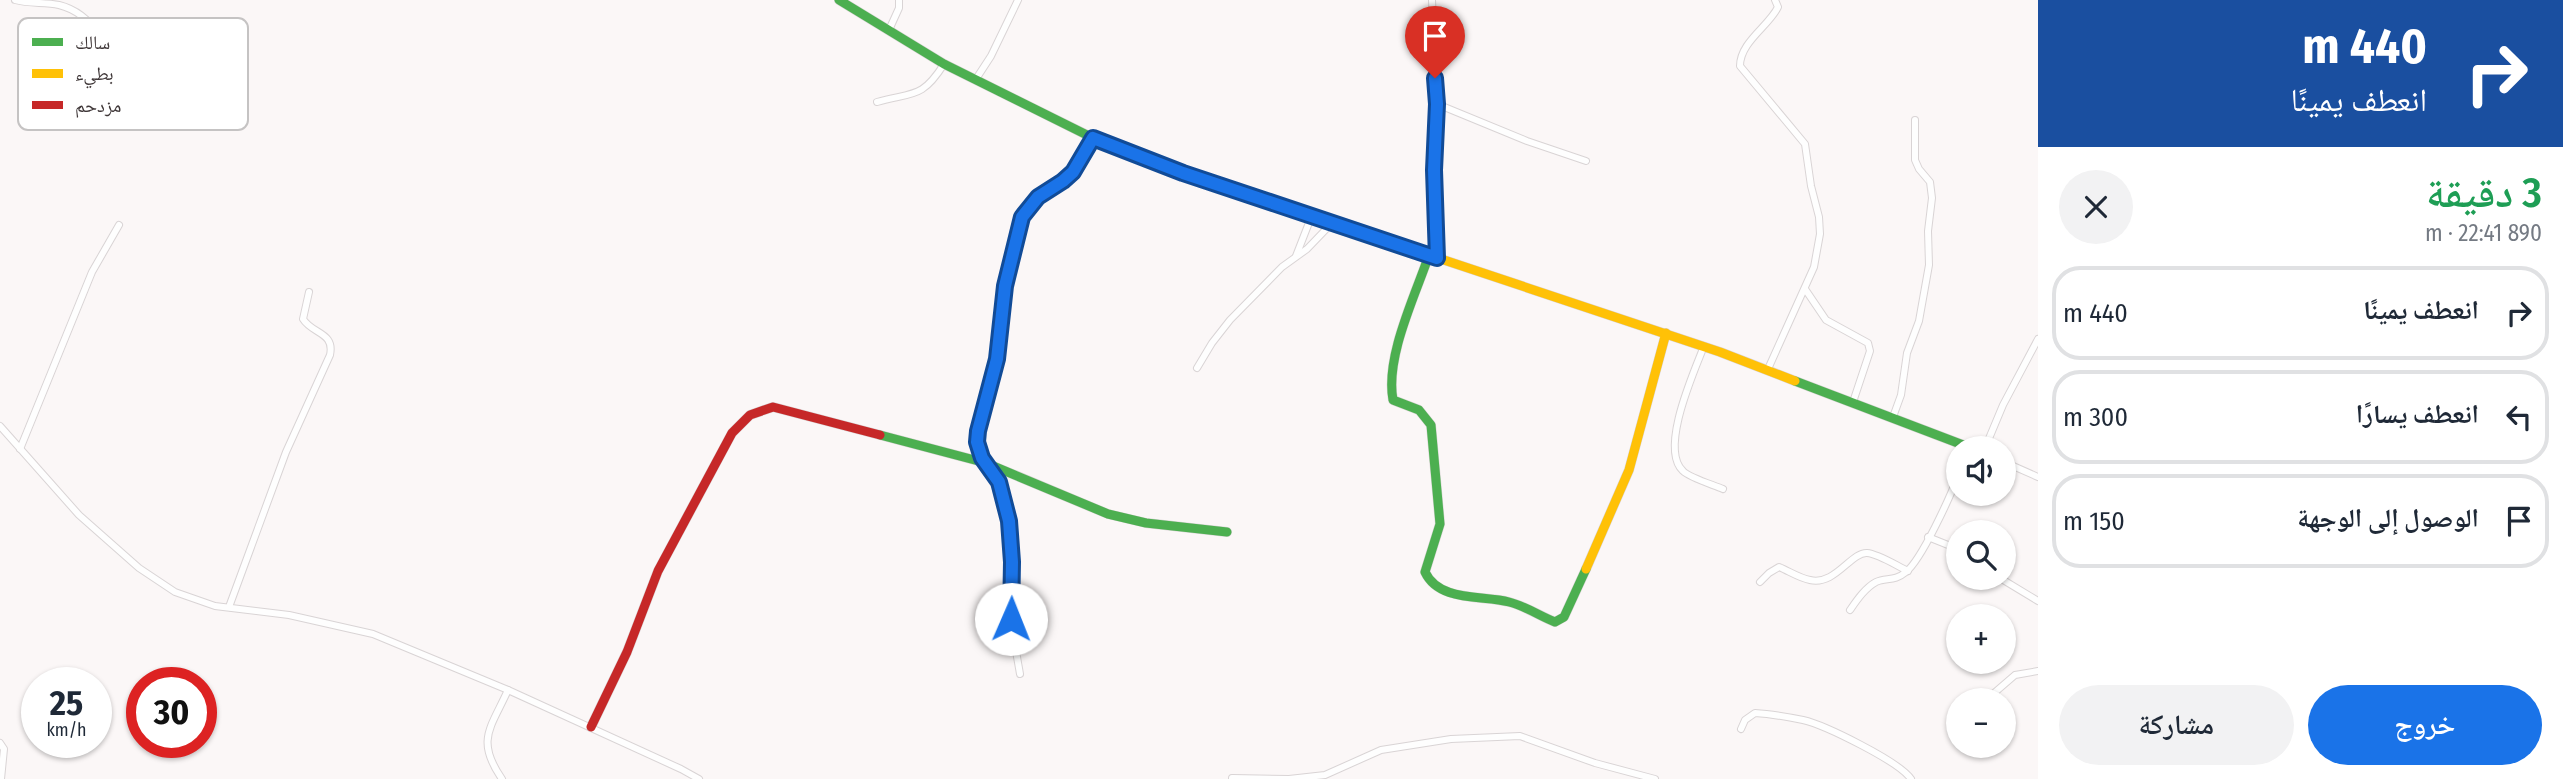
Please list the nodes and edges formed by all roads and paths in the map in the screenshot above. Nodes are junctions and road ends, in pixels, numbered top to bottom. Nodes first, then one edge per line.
1 (15, 0) edge
2 (839, 0) edge
3 (899, 0) edge
4 (1018, 0) edge
5 (1432, 0) edge
6 (1775, 0) edge
7 (85, 18) edge
8 (889, 30) junction
9 (944, 64) junction
10 (975, 79) junction
11 (877, 102) dead end
12 (1437, 104) junction
13 (1915, 120) dead end
14 (1093, 138) junction
15 (1586, 161) dead end
16 (1312, 215) junction
17 (1332, 223) junction
18 (119, 225) dead end
19 (1433, 257) junction
20 (1296, 258) junction
21 (1805, 289) junction
22 (309, 292) dead end
23 (1666, 333) junction
24 (2038, 339) edge
25 (1704, 346) junction
26 (1197, 368) dead end
27 (1768, 369) junction
28 (1853, 402) junction
29 (1893, 418) junction
30 (0, 426) edge
31 (1990, 436) edge
32 (1946, 439) edge
33 (20, 449) junction
34 (986, 463) junction
35 (2016, 468) edge
36 (2038, 477) edge
37 (1724, 489) dead end
38 (1946, 500) edge
39 (1227, 532) dead end
40 (1928, 537) junction
41 (1946, 544) edge
42 (1908, 571) junction
43 (1760, 582) dead end
44 (2016, 590) edge
45 (2038, 601) edge
46 (229, 607) junction
47 (1850, 610) dead end
48 (2038, 671) edge
49 (1020, 674) dead end
50 (1999, 688) edge
51 (508, 690) junction
52 (591, 727) junction
53 (1741, 729) dead end
54 (0, 743) edge
55 (1233, 778) edge
56 (1, 779) edge
57 (502, 779) edge
58 (699, 779) edge
59 (1655, 779) edge
60 (1911, 779) edge

1 - 7 street
2 - 8 street
3 - 8 street
4 - 10 street
5 - 12 street
6 - 21 street
8 - 9 street
9 - 10 street
9 - 11 street
10 - 14 street
12 - 15 street
12 - 19 street
13 - 29 street
14 - 16 street
14 - 34 street
16 - 17 street
16 - 20 street
17 - 19 street
17 - 20 street
18 - 33 street
19 - 23 street
19 - 23 street
20 - 26 street
21 - 27 street
21 - 28 street
22 - 46 street
23 - 25 street
24 - 31 street
25 - 27 street
25 - 37 street
27 - 28 street
28 - 29 street
29 - 32 street
30 - 33 street
33 - 46 street
34 - 39 street
34 - 49 street
34 - 52 street
35 - 36 street
38 - 40 street
40 - 41 street
40 - 42 street
42 - 43 street
42 - 47 street
44 - 45 street
46 - 51 street
48 - 50 street
51 - 52 street
51 - 57 street
52 - 58 street
53 - 60 street
54 - 56 street
55 - 59 street

